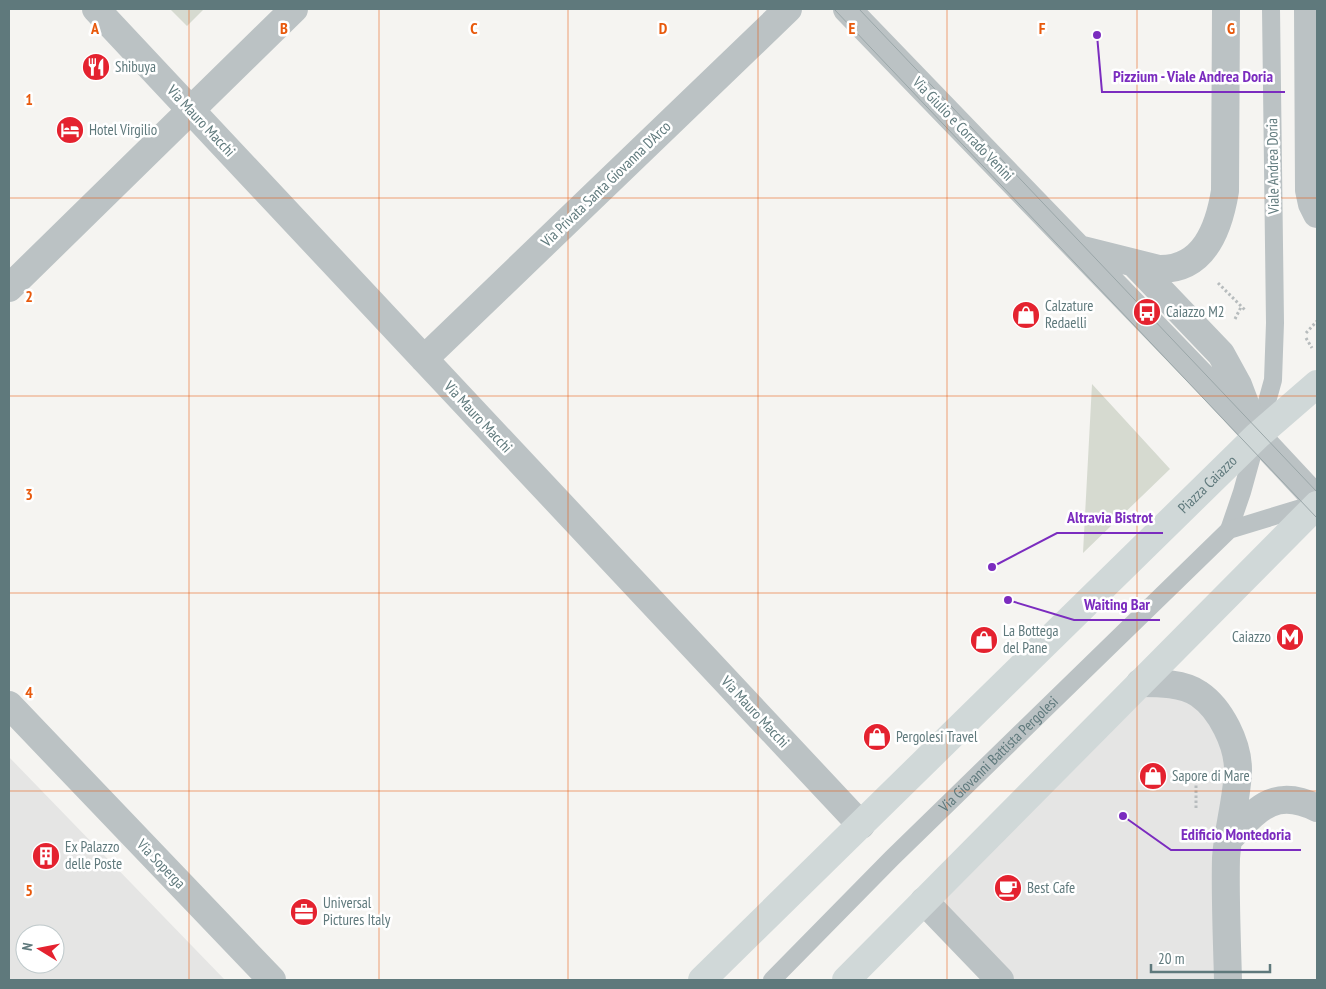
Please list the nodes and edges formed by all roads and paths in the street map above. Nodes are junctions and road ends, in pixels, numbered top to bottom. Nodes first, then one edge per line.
1 (96, 9) edge
2 (294, 9) edge
3 (788, 9) edge
4 (847, 9) edge
5 (1226, 9) edge
6 (1272, 9) edge
7 (1308, 9) edge
8 (191, 110) junction
9 (1317, 214) edge
10 (1078, 249) junction
11 (1134, 263) junction
12 (1215, 280) dead end
13 (9, 288) edge
14 (1241, 307) junction
15 (1250, 313) dead end
16 (1317, 321) edge
17 (1234, 322) dead end
18 (1275, 323) joint
19 (1312, 348) dead end
20 (424, 359) junction
21 (1317, 384) edge
22 (1257, 436) junction
23 (1317, 503) edge
24 (1229, 530) junction
25 (1140, 684) junction
26 (9, 705) edge
27 (1196, 772) dead end
28 (1317, 808) edge
29 (1196, 811) dead end
30 (861, 825) junction
31 (1228, 840) junction
32 (924, 902) junction
33 (272, 980) edge
34 (702, 980) edge
35 (772, 980) edge
36 (846, 980) edge
37 (1000, 980) edge
38 (1228, 980) edge

1 - 8 street, Via Mauro Macchi
2 - 8 street
3 - 20 street, Via Privata Santa Giovanna D'Arco
4 - 10 street, Via Giulio e Corrado Venini
5 - 11 street
6 - 18 lane, Viale Andrea Doria
7 - 9 street
8 - 13 street
8 - 20 street, Via Mauro Macchi
10 - 11 street
10 - 22 street, Via Giulio e Corrado Venini
11 - 22 street
12 - 14 path
14 - 15 path
14 - 17 path
16 - 19 path
18 - 22 lane, Piazza Caiazzo
20 - 30 street, Via Mauro Macchi
21 - 22 main road, Piazza Caiazzo
22 - 23 street, Via Giulio e Corrado Venini
22 - 24 lane, Piazza Caiazzo
22 - 30 main road, Piazza Caiazzo
23 - 24 lane
23 - 25 main road
24 - 35 lane, Via Giovanni Battista Pergolesi
25 - 31 street
25 - 32 main road
26 - 33 street, Via Soperga
27 - 29 path
28 - 31 street
30 - 34 main road
31 - 38 street
32 - 36 main road
32 - 37 street

